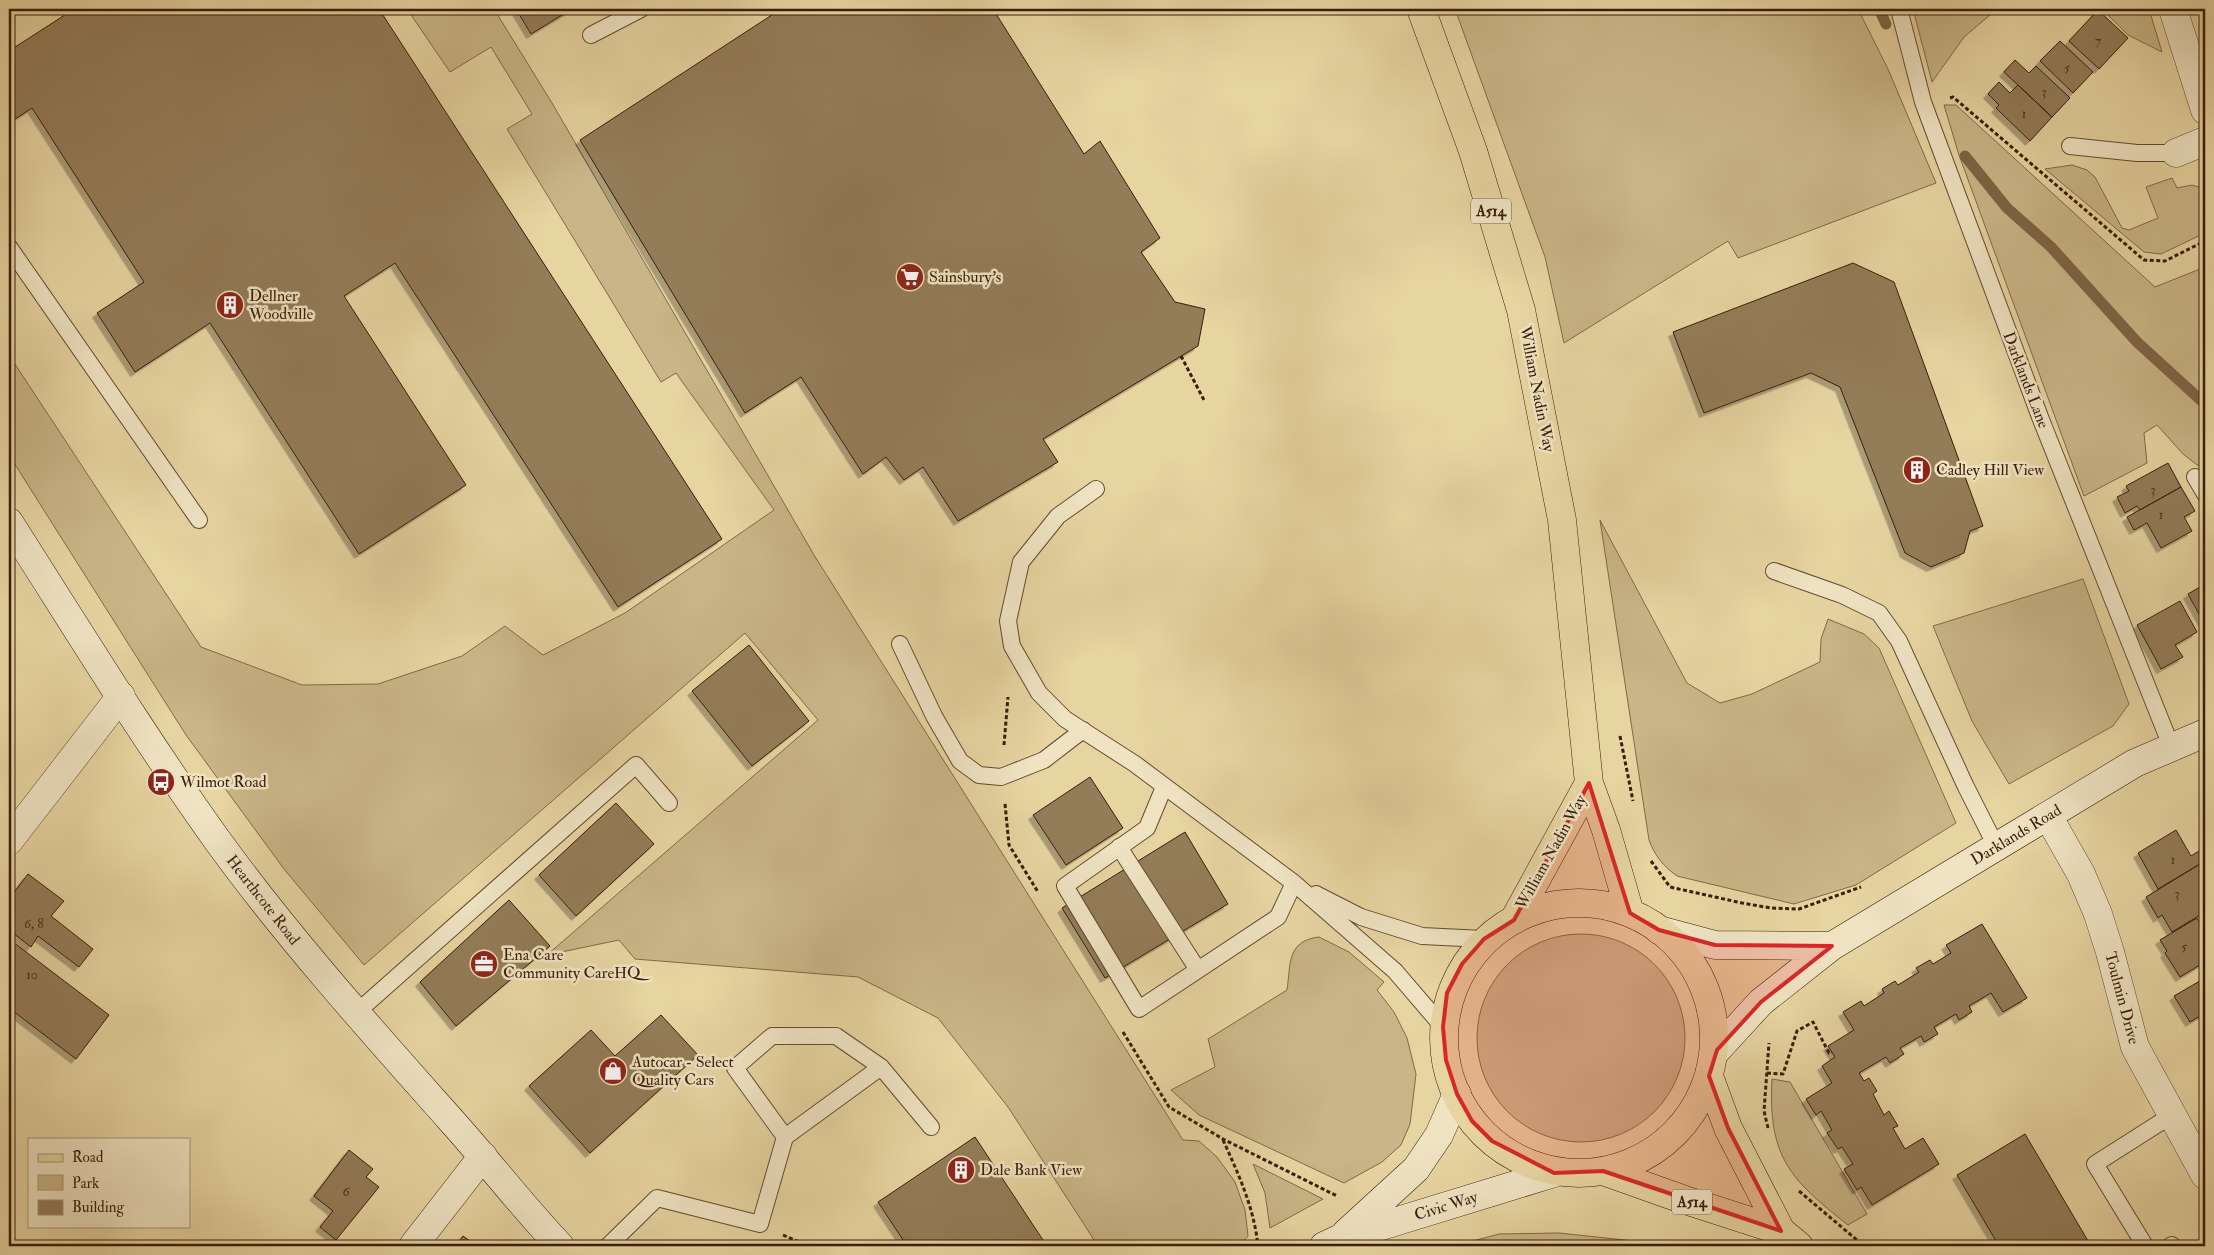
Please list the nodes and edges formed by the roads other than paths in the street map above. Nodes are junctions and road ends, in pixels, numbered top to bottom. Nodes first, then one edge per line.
1 (641, 9) edge
2 (1422, 9) edge
3 (1899, 9) edge
4 (2173, 9) edge
5 (591, 35) dead end
6 (2205, 110) edge
7 (2205, 141) edge
8 (2070, 146) dead end
9 (2176, 153) joint
10 (9, 247) edge
11 (2195, 477) dead end
12 (1096, 489) dead end
13 (2205, 494) edge
14 (199, 520) dead end
15 (9, 522) edge
16 (1774, 571) dead end
17 (900, 644) dead end
18 (121, 696) junction
19 (1083, 730) junction
20 (2205, 733) edge
21 (2171, 746) junction
22 (1589, 783) junction
23 (1164, 787) junction
24 (669, 803) dead end
25 (2048, 816) junction
26 (9, 841) edge
27 (1996, 846) junction
28 (1119, 847) junction
29 (1294, 882) junction
30 (1630, 913) junction
31 (1514, 920) junction
32 (1659, 930) junction
33 (1484, 939) junction
34 (1832, 946) junction
35 (1198, 970) junction
36 (356, 1013) junction
37 (1443, 1027) junction
38 (1713, 1063) junction
39 (881, 1067) junction
40 (1457, 1094) junction
41 (2172, 1115) junction
42 (931, 1127) dead end
43 (785, 1137) junction
44 (483, 1156) junction
45 (1603, 1170) junction
46 (1554, 1173) junction
47 (2205, 1175) edge
48 (1790, 1239) edge
49 (1332, 1243) edge
50 (413, 1246) edge
51 (560, 1246) edge
52 (608, 1246) edge
53 (2145, 1246) edge

1 - 5 lane
2 - 22 main road, William Nadin Way / A514
3 - 21 lane, Darklands Lane
4 - 6 street
7 - 9 street
8 - 9 lane
10 - 14 lane
11 - 13 lane
12 - 19 lane
15 - 18 street, Hearthcote Road
16 - 27 lane
17 - 19 lane
18 - 26 street
18 - 36 street, Hearthcote Road
19 - 23 lane
20 - 21 street, Darklands Road
21 - 25 street, Darklands Road
22 - 30 main road, William Nadin Way / A514
22 - 31 main road, William Nadin Way
23 - 28 lane
23 - 29 lane
24 - 36 lane
25 - 27 street, Darklands Road
25 - 41 street, Toulmin Drive
27 - 34 street, Darklands Road
28 - 35 lane
28 - 35 lane
29 - 33 lane
29 - 35 lane
29 - 37 lane
30 - 31 main road
30 - 32 main road
31 - 33 main road
32 - 34 street
32 - 38 main road
33 - 37 main road
34 - 38 street, Darklands Road
36 - 44 street, Hearthcote Road
37 - 40 main road
38 - 45 main road
38 - 48 main road, A514
39 - 42 lane
39 - 43 lane
39 - 43 lane
40 - 46 main road
40 - 49 street, Civic Way
41 - 47 street, Toulmin Drive
41 - 53 lane
43 - 52 lane
44 - 50 street
44 - 51 street, Hearthcote Road
45 - 46 main road
45 - 48 main road, A514
46 - 49 street, Civic Way

